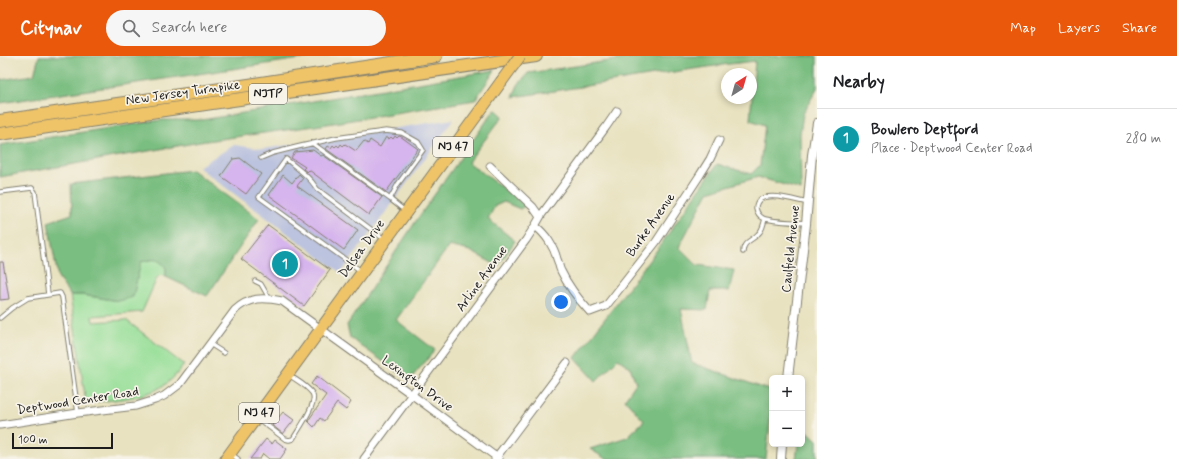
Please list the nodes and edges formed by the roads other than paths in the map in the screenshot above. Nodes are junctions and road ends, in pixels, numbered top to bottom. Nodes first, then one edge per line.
1 (436, 56) edge
2 (520, 56) edge
3 (536, 56) edge
4 (616, 111) dead end
5 (0, 122) edge
6 (817, 123) edge
7 (0, 134) edge
8 (719, 140) dead end
9 (312, 143) junction
10 (261, 158) dead end
11 (490, 166) dead end
12 (0, 192) edge
13 (390, 199) junction
14 (808, 203) junction
15 (406, 212) junction
16 (540, 217) junction
17 (765, 218) junction
18 (806, 223) junction
19 (535, 226) junction
20 (385, 240) junction
21 (744, 252) dead end
22 (362, 272) junction
23 (255, 281) dead end
24 (48, 294) junction
25 (269, 298) junction
26 (0, 318) edge
27 (321, 329) junction
28 (210, 344) junction
29 (224, 353) dead end
30 (567, 363) dead end
31 (288, 374) junction
32 (788, 375) edge
33 (411, 394) junction
34 (78, 413) junction
35 (256, 417) junction
36 (0, 425) edge
37 (782, 447) edge
38 (231, 457) edge
39 (496, 458) edge
40 (364, 459) edge
41 (781, 459) edge

1 - 5 highway, New Jersey Turnpike / NJTP
2 - 15 main road, Delsea Drive / NJ 47, bridge
3 - 7 highway, New Jersey Turnpike / NJTP
4 - 16 street, Arline Avenue
6 - 14 street, Caulfield Avenue
8 - 19 street, Burke Avenue
9 - 10 lane
9 - 13 lane
9 - 13 lane
11 - 16 street
12 - 24 lane
13 - 15 lane
14 - 17 lane
14 - 18 street, Caulfield Avenue
15 - 20 main road, Delsea Drive / NJ 47
16 - 19 street, Arline Avenue
17 - 18 lane
17 - 21 lane
18 - 32 street, Caulfield Avenue
19 - 33 street, Arline Avenue
20 - 22 main road, Delsea Drive / NJ 47
20 - 22 lane
22 - 27 main road, Delsea Drive / NJ 47
23 - 25 lane
24 - 26 lane
24 - 34 lane
25 - 27 street
25 - 28 street, Deptwood Center Road
27 - 31 main road, Delsea Drive / NJ 47
27 - 33 street, Lexington Drive
28 - 29 lane
28 - 34 street, Deptwood Center Road
30 - 39 street
31 - 35 main road, Delsea Drive / NJ 47
31 - 35 lane
33 - 39 street, Lexington Drive
33 - 40 street, Arline Avenue
34 - 36 street, Deptwood Center Road
35 - 38 main road, Delsea Drive / NJ 47
37 - 41 street

